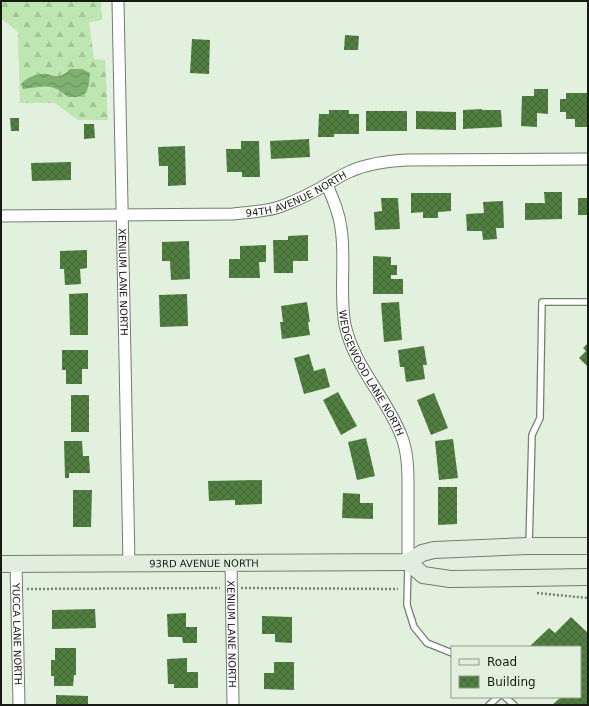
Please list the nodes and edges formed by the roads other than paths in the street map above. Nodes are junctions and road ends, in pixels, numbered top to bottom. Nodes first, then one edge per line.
1 (118, 1) edge
2 (588, 160) edge
3 (327, 185) junction
4 (122, 215) junction
5 (1, 216) edge
6 (588, 302) edge
7 (528, 546) junction
8 (588, 546) edge
9 (408, 562) junction
10 (129, 563) junction
11 (231, 563) junction
12 (8, 564) edge
13 (588, 577) edge
14 (451, 653) edge
15 (497, 698) edge
16 (506, 698) edge
17 (19, 705) edge
18 (233, 705) edge
19 (489, 705) edge
20 (514, 705) edge

1 - 4 street, XENIUM LANE NORTH
2 - 3 street, 94TH AVENUE NORTH
3 - 4 street, 94TH AVENUE NORTH
3 - 9 street, WEDGEWOOD LANE NORTH
4 - 5 street, 94TH AVENUE NORTH
4 - 10 street, XENIUM LANE NORTH
6 - 7 lane
7 - 8 main road, 93RD AVENUE NORTH
7 - 9 main road, 93RD AVENUE NORTH
9 - 11 main road, 93RD AVENUE NORTH
9 - 13 main road
9 - 14 lane
10 - 11 main road, 93RD AVENUE NORTH
10 - 12 main road, 93RD AVENUE NORTH
11 - 18 street, XENIUM LANE NORTH
12 - 17 street, YUCCA LANE NORTH
15 - 19 lane
16 - 20 lane

